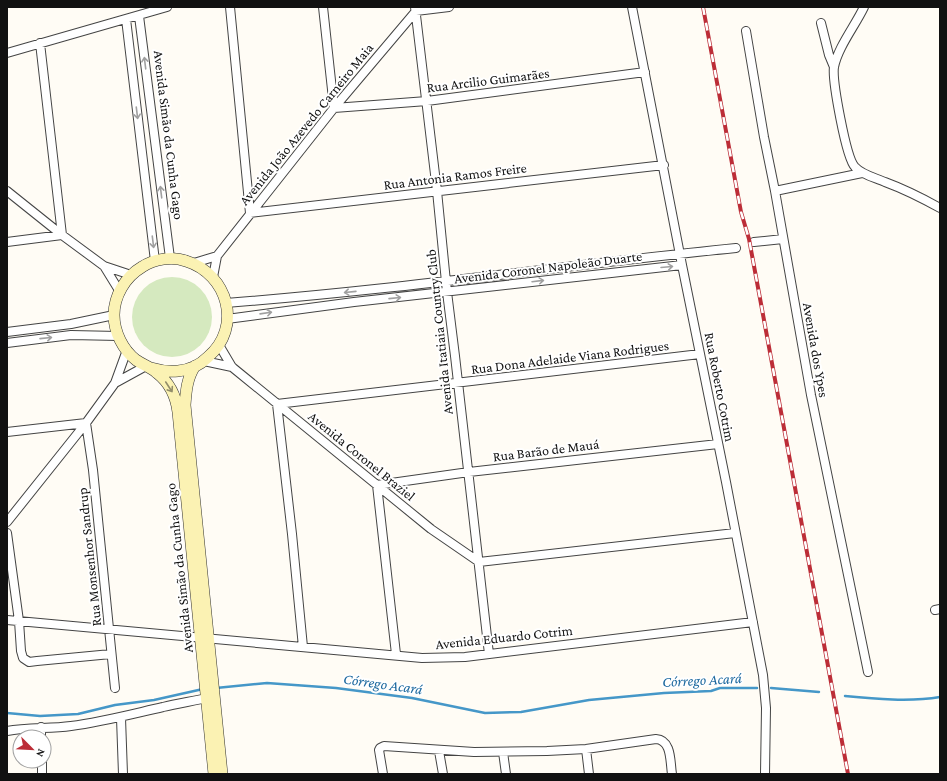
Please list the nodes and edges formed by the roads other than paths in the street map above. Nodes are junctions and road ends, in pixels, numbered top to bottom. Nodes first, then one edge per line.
1 (168, 7) edge
2 (230, 7) edge
3 (323, 7) edge
4 (449, 7) edge
5 (632, 7) edge
6 (864, 7) edge
7 (416, 9) edge
8 (139, 16) junction
9 (126, 19) junction
10 (821, 23) dead end
11 (746, 31) dead end
12 (40, 43) junction
13 (7, 53) edge
14 (834, 67) junction
15 (645, 72) junction
16 (426, 101) junction
17 (334, 108) junction
18 (664, 165) junction
19 (862, 173) junction
20 (437, 191) junction
21 (775, 191) junction
22 (8, 192) edge
23 (940, 208) edge
24 (164, 213) junction
25 (250, 213) junction
26 (149, 215) junction
27 (62, 235) junction
28 (783, 239) junction
29 (7, 242) edge
30 (754, 242) dead end
31 (736, 248) dead end
32 (680, 254) junction
33 (217, 256) junction
34 (170, 258) junction
35 (155, 261) junction
36 (194, 263) junction
37 (682, 265) junction
38 (104, 266) junction
39 (131, 275) junction
40 (213, 277) junction
41 (446, 281) junction
42 (120, 292) junction
43 (447, 292) junction
44 (226, 303) junction
45 (114, 315) junction
46 (227, 319) junction
47 (7, 332) edge
48 (118, 336) junction
49 (7, 343) edge
50 (219, 345) junction
51 (126, 350) junction
52 (700, 354) junction
53 (200, 364) junction
54 (149, 367) junction
55 (232, 368) junction
56 (115, 383) junction
57 (458, 383) junction
58 (277, 404) junction
59 (181, 406) junction
60 (86, 423) junction
61 (7, 432) edge
62 (718, 444) junction
63 (469, 472) junction
64 (377, 485) junction
65 (7, 522) edge
66 (735, 532) junction
67 (7, 533) edge
68 (479, 562) junction
69 (7, 620) edge
70 (19, 621) junction
71 (753, 622) junction
72 (109, 628) junction
73 (205, 638) junction
74 (303, 647) junction
75 (111, 654) junction
76 (396, 654) junction
77 (489, 654) junction
78 (868, 672) dead end
79 (115, 688) dead end
80 (210, 696) junction
81 (121, 718) junction
82 (41, 727) joint
83 (7, 731) edge
84 (586, 749) junction
85 (439, 751) junction
86 (503, 752) junction
87 (123, 774) edge
88 (214, 774) edge
89 (222, 774) edge
90 (383, 774) edge
91 (443, 774) edge
92 (506, 774) edge
93 (590, 774) edge
94 (672, 774) edge
95 (765, 774) edge

1 - 8 street
2 - 25 street
3 - 17 street
4 - 7 street
5 - 15 street, Rua Roberto Cotrim
6 - 14 street
7 - 16 street, Avenida Itatiaia Country Club
7 - 17 street, Avenida João Azevedo Carneiro Maia
8 - 9 street
24 -> 8 street, Avenida Simão da Cunha Gago
9 - 12 street
9 -> 26 street, Avenida Simão da Cunha Gago
10 - 14 street
11 - 21 street, Avenida dos Ypes
12 - 13 street
12 - 27 street
14 - 19 street
15 - 16 street, Rua Arcilio Guimarães
15 - 18 street, Rua Roberto Cotrim
16 - 17 street, Rua Arcilio Guimarães
16 - 20 street, Avenida Itatiaia Country Club
17 - 25 street, Avenida João Azevedo Carneiro Maia
18 - 20 street, Rua Antonia Ramos Freire
18 - 32 street, Rua Roberto Cotrim
19 - 21 street
19 - 23 street
20 - 25 street, Rua Antonia Ramos Freire
20 - 41 street, Avenida Itatiaia Country Club
21 - 28 street, Avenida dos Ypes
22 - 27 street
24 - 26 street
24 - 34 street, Avenida Simão da Cunha Gago
25 - 33 street, Avenida João Azevedo Carneiro Maia
26 -> 35 street, Avenida Simão da Cunha Gago
27 - 29 street
27 - 38 street
28 - 30 street
28 - 78 street, Avenida dos Ypes
31 - 32 street, Avenida Coronel Napoleão Duarte
32 - 37 street, Rua Roberto Cotrim
32 - 41 street, Avenida Coronel Napoleão Duarte
33 - 36 street
33 - 40 street, Avenida João Azevedo Carneiro Maia
34 - 35 street
34 - 36 street
35 - 39 street
36 - 40 street
43 -> 37 street, Avenida Coronel Napoleão Duarte
37 - 52 street, Rua Roberto Cotrim
38 - 39 street
38 - 42 street
39 - 42 street
40 - 44 street
41 - 43 street, Avenida Itatiaia Country Club
41 -> 44 street, Avenida Coronel Napoleão Duarte
42 - 45 street
46 -> 43 street, Avenida Coronel Napoleão Duarte
43 - 57 street, Avenida Itatiaia Country Club
44 - 46 street
45 - 47 street
45 - 48 street
46 - 50 street
49 -> 48 street
48 - 51 street
50 - 53 street
50 - 55 street, Avenida Coronel Braziel
51 - 54 street
51 - 56 street
52 - 57 street, Rua Dona Adelaide Viana Rodrigues
52 - 62 street, Rua Roberto Cotrim
53 - 54 street
53 - 55 street, Avenida Coronel Braziel
53 - 59 street, Avenida Simão da Cunha Gago
54 - 56 street
54 -> 59 street, Avenida Simão da Cunha Gago
55 - 58 street, Avenida Coronel Braziel
56 - 60 street
57 - 58 street, Rua Dona Adelaide Viana Rodrigues
57 - 63 street, Avenida Itatiaia Country Club
58 - 64 street, Avenida Coronel Braziel
58 - 74 street
59 - 73 street, Avenida Simão da Cunha Gago
60 - 61 street
60 - 65 street
60 - 72 street, Rua Monsenhor Sandrup
62 - 63 street, Rua Barão de Mauá
62 - 66 street, Rua Roberto Cotrim
63 - 64 street, Rua Barão de Mauá
63 - 68 street, Avenida Itatiaia Country Club
64 - 68 street, Avenida Coronel Braziel
64 - 76 street
66 - 68 street
66 - 71 street, Rua Roberto Cotrim
67 - 70 street
68 - 77 street, Avenida Itatiaia Country Club
69 - 70 street, Avenida Eduardo Cotrim
70 - 72 street, Avenida Eduardo Cotrim
70 - 75 street
71 - 77 street, Avenida Eduardo Cotrim
71 - 95 street, Rua Roberto Cotrim
72 - 73 street, Avenida Eduardo Cotrim
72 - 75 street, Rua Monsenhor Sandrup
73 - 74 street, Avenida Eduardo Cotrim
73 - 80 street, Avenida Simão da Cunha Gago
74 - 76 street, Avenida Eduardo Cotrim
75 - 79 street, Rua Monsenhor Sandrup
76 - 77 street, Avenida Eduardo Cotrim
80 - 81 street
80 - 88 street, Avenida Simão da Cunha Gago
80 - 89 street, Avenida Simão da Cunha Gago
81 - 82 street
81 - 87 street
82 - 83 street
84 - 86 street
84 - 93 street
84 - 94 street
85 - 86 street
85 - 90 street
85 - 91 street
86 - 92 street

